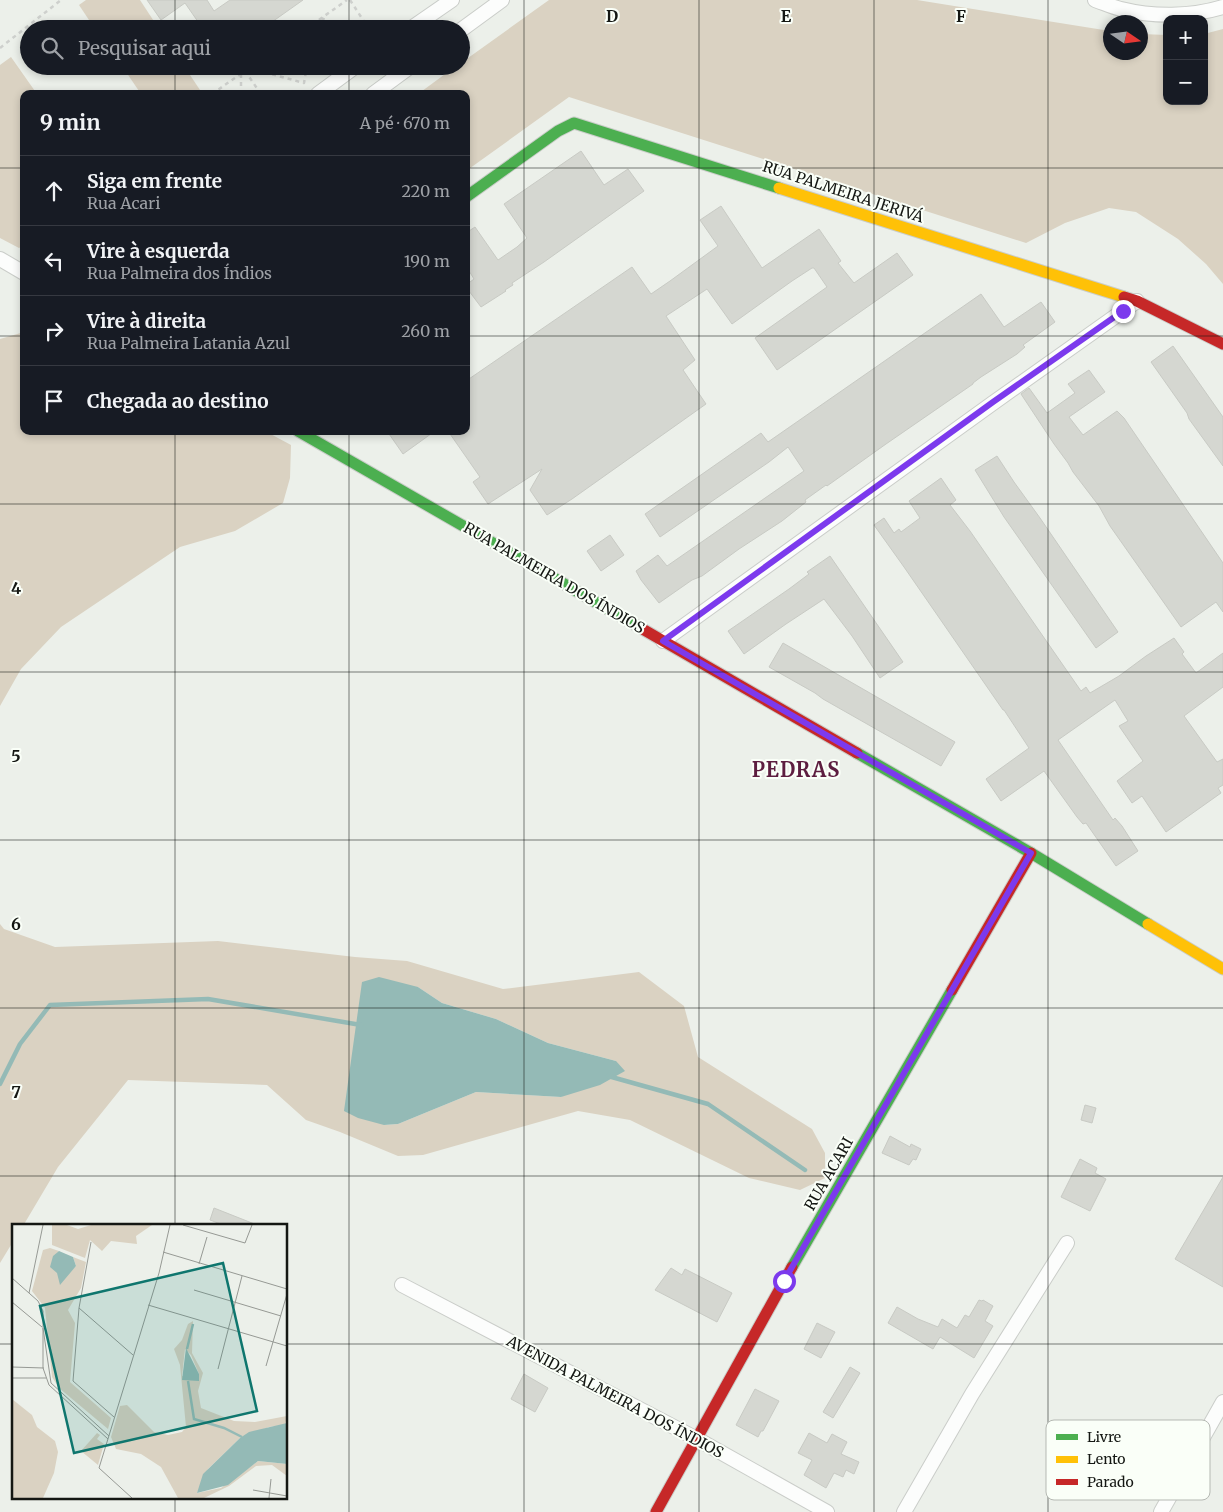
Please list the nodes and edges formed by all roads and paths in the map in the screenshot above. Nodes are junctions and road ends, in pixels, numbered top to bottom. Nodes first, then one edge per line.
1 (61, 0) edge
2 (348, 0) edge
3 (452, 0) edge
4 (502, 0) edge
5 (1095, 0) edge
6 (1223, 7) edge
7 (321, 18) junction
8 (36, 20) edge
9 (318, 20) edge
10 (325, 20) edge
11 (362, 20) edge
12 (423, 20) edge
13 (470, 23) edge
14 (20, 32) edge
15 (0, 48) edge
16 (240, 75) edge
17 (241, 75) edge
18 (248, 75) edge
19 (277, 75) edge
20 (305, 75) edge
21 (344, 75) edge
22 (399, 75) edge
23 (218, 90) edge
24 (241, 90) edge
25 (258, 90) edge
26 (323, 90) edge
27 (378, 90) edge
28 (470, 194) edge
29 (0, 259) edge
30 (20, 271) edge
31 (1136, 301) junction
32 (1223, 344) edge
33 (305, 435) edge
34 (663, 641) junction
35 (1031, 853) junction
36 (1223, 969) edge
37 (1067, 1243) dead end
38 (402, 1285) dead end
39 (1223, 1402) edge
40 (1210, 1425) edge
41 (697, 1439) junction
42 (1168, 1500) edge
43 (656, 1512) edge
44 (827, 1512) edge
45 (904, 1512) edge
46 (1161, 1512) edge

1 - 8 path
2 - 7 path
2 - 11 path
3 - 12 street
4 - 13 street
5 - 6 street
7 - 9 path
7 - 10 path
14 - 15 path
16 - 23 path
17 - 24 path
18 - 25 path
19 - 20 path
21 - 26 street
22 - 27 street
28 - 31 street, RUA PALMEIRA JERIVÁ
29 - 30 street
31 - 32 street, RUA PALMEIRA JERIVÁ
31 - 34 street
33 - 34 street, RUA PALMEIRA DOS ÍNDIOS
34 - 35 street, RUA PALMEIRA DOS ÍNDIOS
35 - 36 street, RUA PALMEIRA DOS ÍNDIOS
35 - 41 street, RUA ACARI
37 - 45 street
38 - 41 street, AVENIDA PALMEIRA DOS ÍNDIOS
39 - 40 street
41 - 43 street, RUA ACARI
41 - 44 street, AVENIDA PALMEIRA DOS ÍNDIOS
42 - 46 street

